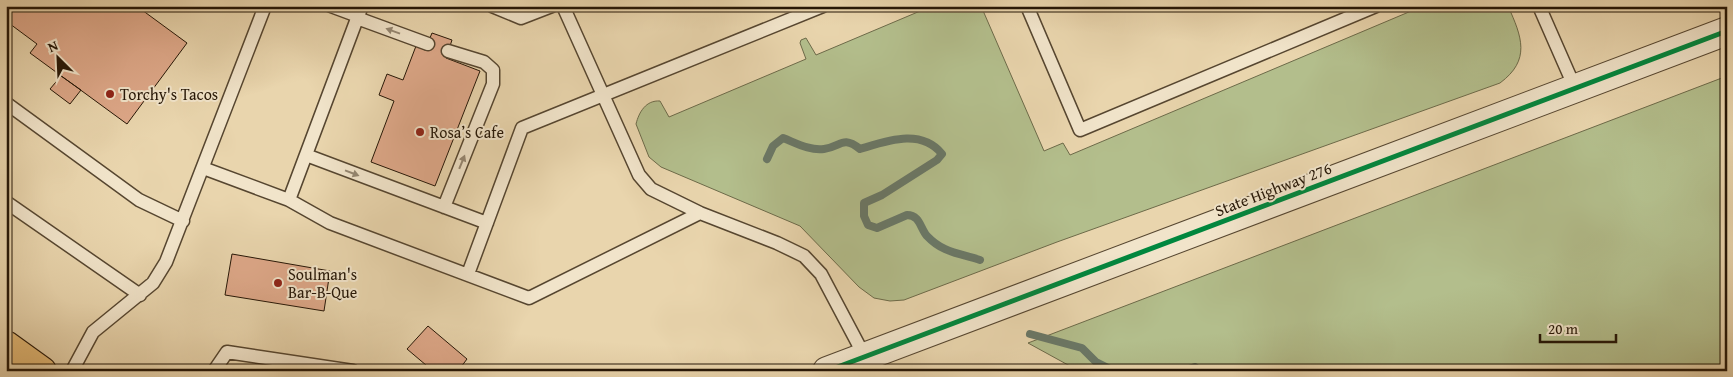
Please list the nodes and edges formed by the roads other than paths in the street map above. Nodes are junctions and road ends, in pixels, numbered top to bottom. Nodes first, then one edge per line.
1 (265, 6) edge
2 (331, 6) edge
3 (492, 6) edge
4 (552, 6) edge
5 (563, 6) edge
6 (822, 6) edge
7 (1027, 6) edge
8 (1376, 6) edge
9 (1539, 6) edge
10 (359, 13) edge
11 (1727, 30) edge
12 (428, 44) dead end
13 (448, 51) dead end
14 (1575, 88) junction
15 (601, 95) junction
16 (6, 103) edge
17 (306, 155) junction
18 (203, 168) junction
19 (289, 200) junction
20 (6, 202) edge
21 (444, 207) junction
22 (700, 213) junction
23 (183, 221) junction
24 (487, 223) junction
25 (468, 274) junction
26 (140, 295) junction
27 (6, 345) edge
28 (864, 357) junction
29 (42, 371) edge
30 (72, 371) edge
31 (214, 371) edge
32 (353, 371) edge
33 (827, 371) edge

1 - 18 lane
2 - 10 lane
3 - 4 lane
5 - 15 lane
6 - 15 lane
7 - 8 lane
9 - 14 lane
12 -> 10 lane
10 - 17 lane
11 - 14 street, State Highway 276
21 -> 13 lane
14 - 28 street, State Highway 276
15 - 22 lane
15 - 24 lane
16 - 23 lane
17 - 19 lane
17 -> 21 lane
18 - 19 lane
18 - 23 lane
19 - 25 lane
20 - 26 lane
21 - 24 lane
22 - 25 lane
22 - 28 lane
23 - 26 lane
24 - 25 lane
26 - 30 lane
27 - 29 main road
28 - 33 street, State Highway 276
31 - 32 lane

